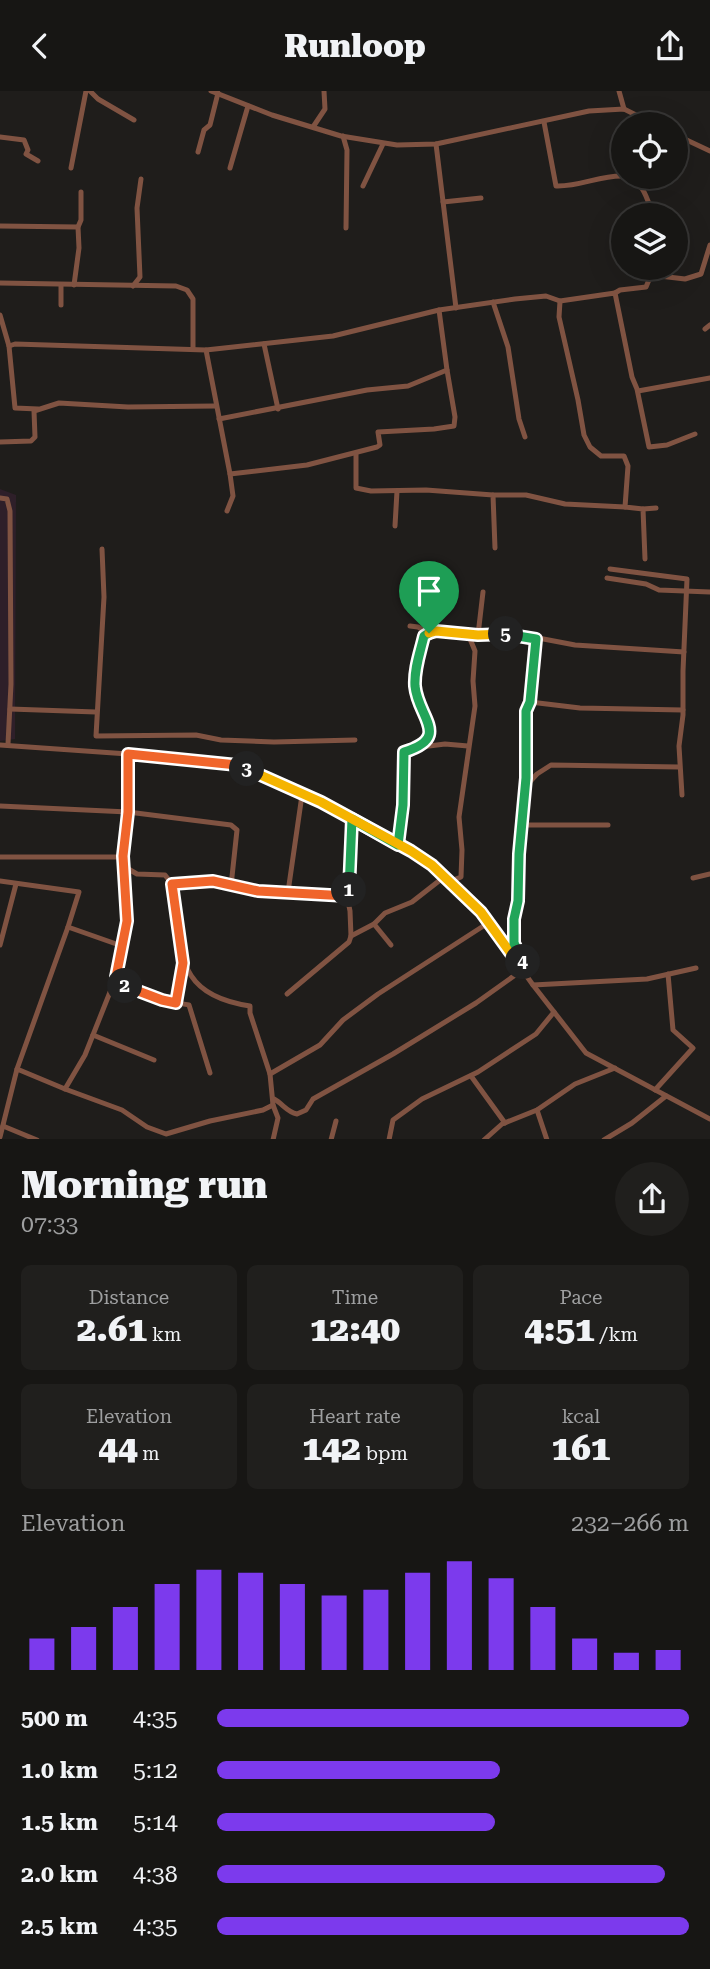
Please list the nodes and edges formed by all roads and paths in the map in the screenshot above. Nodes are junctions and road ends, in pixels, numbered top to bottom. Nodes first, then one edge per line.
1 (88, 91) edge
2 (211, 91) edge
3 (324, 91) edge
4 (619, 91) edge
5 (218, 93) junction
6 (248, 106) junction
7 (624, 109) junction
8 (630, 112) edge
9 (134, 120) dead end
10 (544, 122) junction
11 (313, 127) junction
12 (344, 136) junction
13 (0, 137) edge
14 (688, 141) edge
15 (383, 144) junction
16 (436, 144) junction
17 (710, 151) edge
18 (198, 152) dead end
19 (38, 161) dead end
20 (71, 168) dead end
21 (230, 168) dead end
22 (611, 176) edge
23 (141, 179) dead end
24 (363, 186) dead end
25 (81, 192) dead end
26 (481, 198) dead end
27 (443, 202) junction
28 (0, 226) edge
29 (78, 227) junction
30 (346, 228) dead end
31 (710, 245) edge
32 (688, 278) edge
33 (649, 280) edge
34 (0, 283) edge
35 (61, 285) junction
36 (74, 285) junction
37 (132, 286) junction
38 (615, 293) junction
39 (560, 301) junction
40 (494, 302) junction
41 (61, 305) dead end
42 (456, 308) junction
43 (439, 310) junction
44 (0, 315) edge
45 (264, 344) junction
46 (9, 346) junction
47 (193, 349) junction
48 (206, 350) junction
49 (447, 370) junction
50 (710, 378) edge
51 (638, 391) junction
52 (215, 406) junction
53 (38, 409) junction
54 (278, 409) junction
55 (219, 419) junction
56 (695, 434) dead end
57 (525, 437) dead end
58 (0, 442) edge
59 (356, 453) junction
60 (230, 474) junction
61 (397, 491) junction
62 (493, 495) junction
63 (0, 498) edge
64 (625, 507) junction
65 (656, 507) dead end
66 (643, 509) junction
67 (227, 511) dead end
68 (395, 526) dead end
69 (495, 548) dead end
70 (102, 549) dead end
71 (645, 559) dead end
72 (610, 569) dead end
73 (607, 578) dead end
74 (687, 590) junction
75 (483, 592) dead end
76 (710, 592) edge
77 (410, 626) dead end
78 (429, 633) junction
79 (468, 634) junction
80 (478, 635) junction
81 (536, 639) junction
82 (684, 652) junction
83 (530, 702) junction
84 (10, 709) junction
85 (683, 710) junction
86 (96, 712) junction
87 (355, 740) dead end
88 (8, 744) junction
89 (0, 745) edge
90 (468, 745) junction
91 (421, 747) junction
92 (128, 754) junction
93 (679, 767) junction
94 (525, 787) junction
95 (302, 795) junction
96 (682, 795) dead end
97 (0, 806) edge
98 (128, 812) junction
99 (352, 819) junction
100 (522, 824) junction
101 (608, 824) dead end
102 (398, 845) junction
103 (123, 856) junction
104 (0, 857) edge
105 (125, 867) junction
106 (710, 874) edge
107 (444, 877) junction
108 (693, 878) dead end
109 (0, 881) edge
110 (451, 881) junction
111 (16, 884) junction
112 (172, 884) junction
113 (231, 886) junction
114 (288, 893) junction
115 (347, 896) junction
116 (488, 923) junction
117 (374, 924) junction
118 (68, 927) junction
119 (351, 936) junction
120 (501, 941) junction
121 (514, 943) junction
122 (0, 945) edge
123 (391, 945) dead end
124 (122, 946) junction
125 (183, 963) junction
126 (696, 968) dead end
127 (523, 970) junction
128 (668, 974) junction
129 (116, 977) junction
130 (113, 984) junction
131 (123, 985) junction
132 (533, 985) junction
133 (287, 994) dead end
134 (176, 1003) junction
135 (554, 1012) junction
136 (93, 1035) junction
137 (154, 1060) dead end
138 (615, 1068) junction
139 (17, 1069) junction
140 (210, 1073) dead end
141 (270, 1075) junction
142 (471, 1076) junction
143 (65, 1089) junction
144 (655, 1090) junction
145 (666, 1096) junction
146 (273, 1102) junction
147 (537, 1110) junction
148 (710, 1119) edge
149 (336, 1121) dead end
150 (505, 1123) junction
151 (3, 1126) junction
152 (0, 1137) edge
153 (37, 1139) edge
154 (273, 1139) edge
155 (331, 1139) edge
156 (389, 1139) edge
157 (484, 1139) edge
158 (547, 1139) edge
159 (604, 1139) edge

1 - 9 street
1 - 20 street
2 - 5 street
3 - 11 street
4 - 7 street
5 - 6 street
5 - 18 street
6 - 11 street
6 - 21 street
7 - 8 street
7 - 10 street
10 - 16 street
10 - 22 street
11 - 12 street
12 - 15 street
12 - 30 street
13 - 19 street
14 - 17 street
15 - 16 street
15 - 24 street
16 - 27 street
23 - 37 street
25 - 29 street
26 - 27 street
27 - 42 street
28 - 29 street
29 - 36 street
31 - 32 street
33 - 38 street
34 - 35 street
35 - 36 street
35 - 41 street
36 - 37 street
37 - 47 street
38 - 39 street
38 - 51 street
39 - 40 street
39 - 64 street
40 - 42 street
40 - 57 street
42 - 43 street
43 - 45 street
43 - 49 street
44 - 46 street
45 - 48 street
45 - 54 street
46 - 47 street
46 - 53 street
47 - 48 street
48 - 52 street
49 - 54 street
49 - 59 street
50 - 51 street
51 - 56 street
52 - 53 street
52 - 55 street
53 - 58 street
54 - 55 street
55 - 60 street
59 - 60 street
59 - 61 street
60 - 67 street
61 - 62 street
61 - 68 street
62 - 64 street
62 - 69 street
63 - 84 street
64 - 66 street
65 - 66 street
66 - 71 street
70 - 86 street
72 - 74 street
73 - 74 street
74 - 76 street
74 - 82 street
75 - 80 street
77 - 78 street
78 - 79 street
78 - 91 street
79 - 80 street
79 - 90 street
80 - 81 street
81 - 82 street
81 - 83 street
82 - 85 street
83 - 85 street
83 - 94 street
84 - 86 street
84 - 88 street
85 - 93 street
86 - 87 street
88 - 89 street
88 - 92 street
90 - 91 street
90 - 110 street
91 - 102 street
92 - 95 street
92 - 98 street
93 - 94 street
93 - 96 street
94 - 100 street
95 - 99 street
95 - 114 street
97 - 98 street
98 - 103 street
98 - 113 street
99 - 102 street
99 - 115 street
100 - 101 street
100 - 121 street
102 - 107 street
103 - 104 street
103 - 105 street
105 - 112 street
105 - 124 street
106 - 108 street
107 - 110 street
107 - 117 street
109 - 111 street
110 - 116 street
111 - 118 street
111 - 122 street
112 - 113 street
112 - 125 street
113 - 114 street
114 - 115 street
115 - 119 street
116 - 120 street
116 - 141 street
117 - 119 street
117 - 123 street
118 - 124 street
118 - 139 street
119 - 133 street
120 - 121 street
120 - 127 street
121 - 127 street
124 - 129 street
125 - 134 street
125 - 141 street
126 - 128 street
127 - 132 street
127 - 146 street
128 - 132 street
128 - 144 street
129 - 130 street
129 - 131 street
130 - 131 street
130 - 136 street
131 - 134 street
132 - 135 street
134 - 140 street
135 - 138 street
135 - 142 street
136 - 137 street
136 - 143 street
138 - 144 street
138 - 147 street
139 - 143 street
139 - 151 street
141 - 146 street
142 - 150 street
142 - 156 street
143 - 146 street
144 - 145 street
145 - 148 street
145 - 159 street
146 - 154 street
147 - 150 street
147 - 158 street
149 - 155 street
150 - 157 street
151 - 152 street
151 - 153 street

